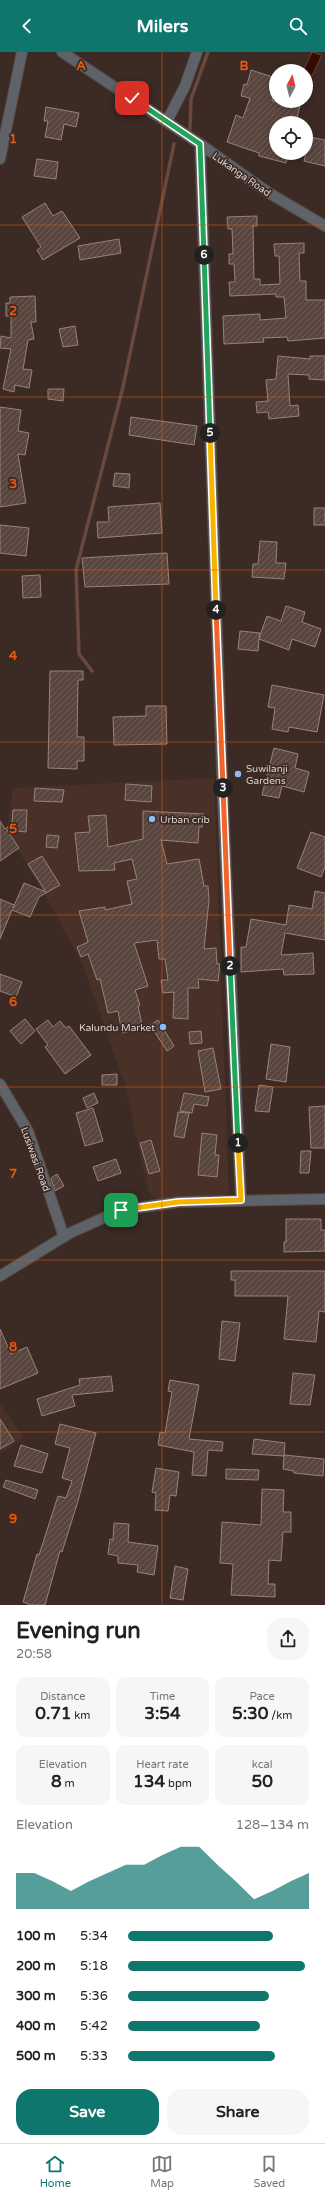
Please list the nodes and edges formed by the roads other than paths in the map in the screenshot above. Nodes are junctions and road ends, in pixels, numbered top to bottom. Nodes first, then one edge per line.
1 (22, 52) edge
2 (62, 52) edge
3 (197, 52) edge
4 (167, 122) junction
5 (200, 144) junction
6 (0, 159) edge
7 (325, 226) edge
8 (0, 1084) edge
9 (241, 1200) junction
10 (325, 1200) edge
11 (64, 1237) junction
12 (0, 1276) edge

1 - 6 street
2 - 4 street, Lukanga Road
3 - 4 street
4 - 5 street, Lukanga Road
5 - 7 street, Lukanga Road
5 - 9 street
8 - 11 street, Lusiwasi Road
9 - 10 street
9 - 11 street
11 - 12 street

